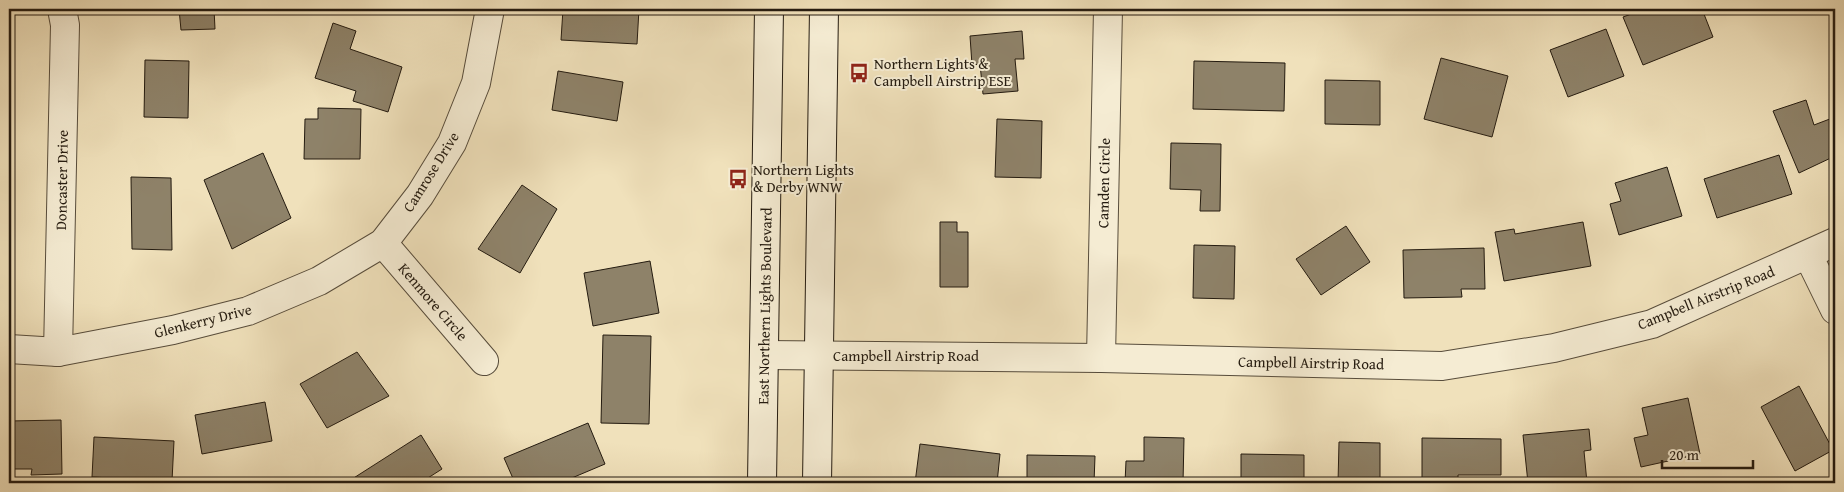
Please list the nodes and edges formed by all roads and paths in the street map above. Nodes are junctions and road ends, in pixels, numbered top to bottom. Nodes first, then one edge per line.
1 (62, 9) edge
2 (490, 9) edge
3 (769, 9) edge
4 (824, 9) edge
5 (1108, 9) edge
6 (1835, 242) edge
7 (382, 243) junction
8 (1808, 255) junction
9 (1835, 310) edge
10 (9, 349) edge
11 (58, 352) junction
12 (765, 355) junction
13 (819, 356) junction
14 (1100, 358) junction
15 (484, 361) dead end
16 (762, 483) edge
17 (817, 483) edge

1 - 11 street, Doncaster Drive
2 - 7 street, Camrose Drive
3 - 12 street, East Northern Lights Boulevard
4 - 13 street
5 - 14 street, Camden Circle
6 - 8 street, Campbell Airstrip Road
7 - 11 street, Glenkerry Drive
7 - 15 street, Kenmore Circle
8 - 9 street
8 - 14 street, Campbell Airstrip Road
10 - 11 street, Glenkerry Drive
12 - 13 street, Campbell Airstrip Road
12 - 16 street, East Northern Lights Boulevard
13 - 14 street, Campbell Airstrip Road
13 - 17 street

